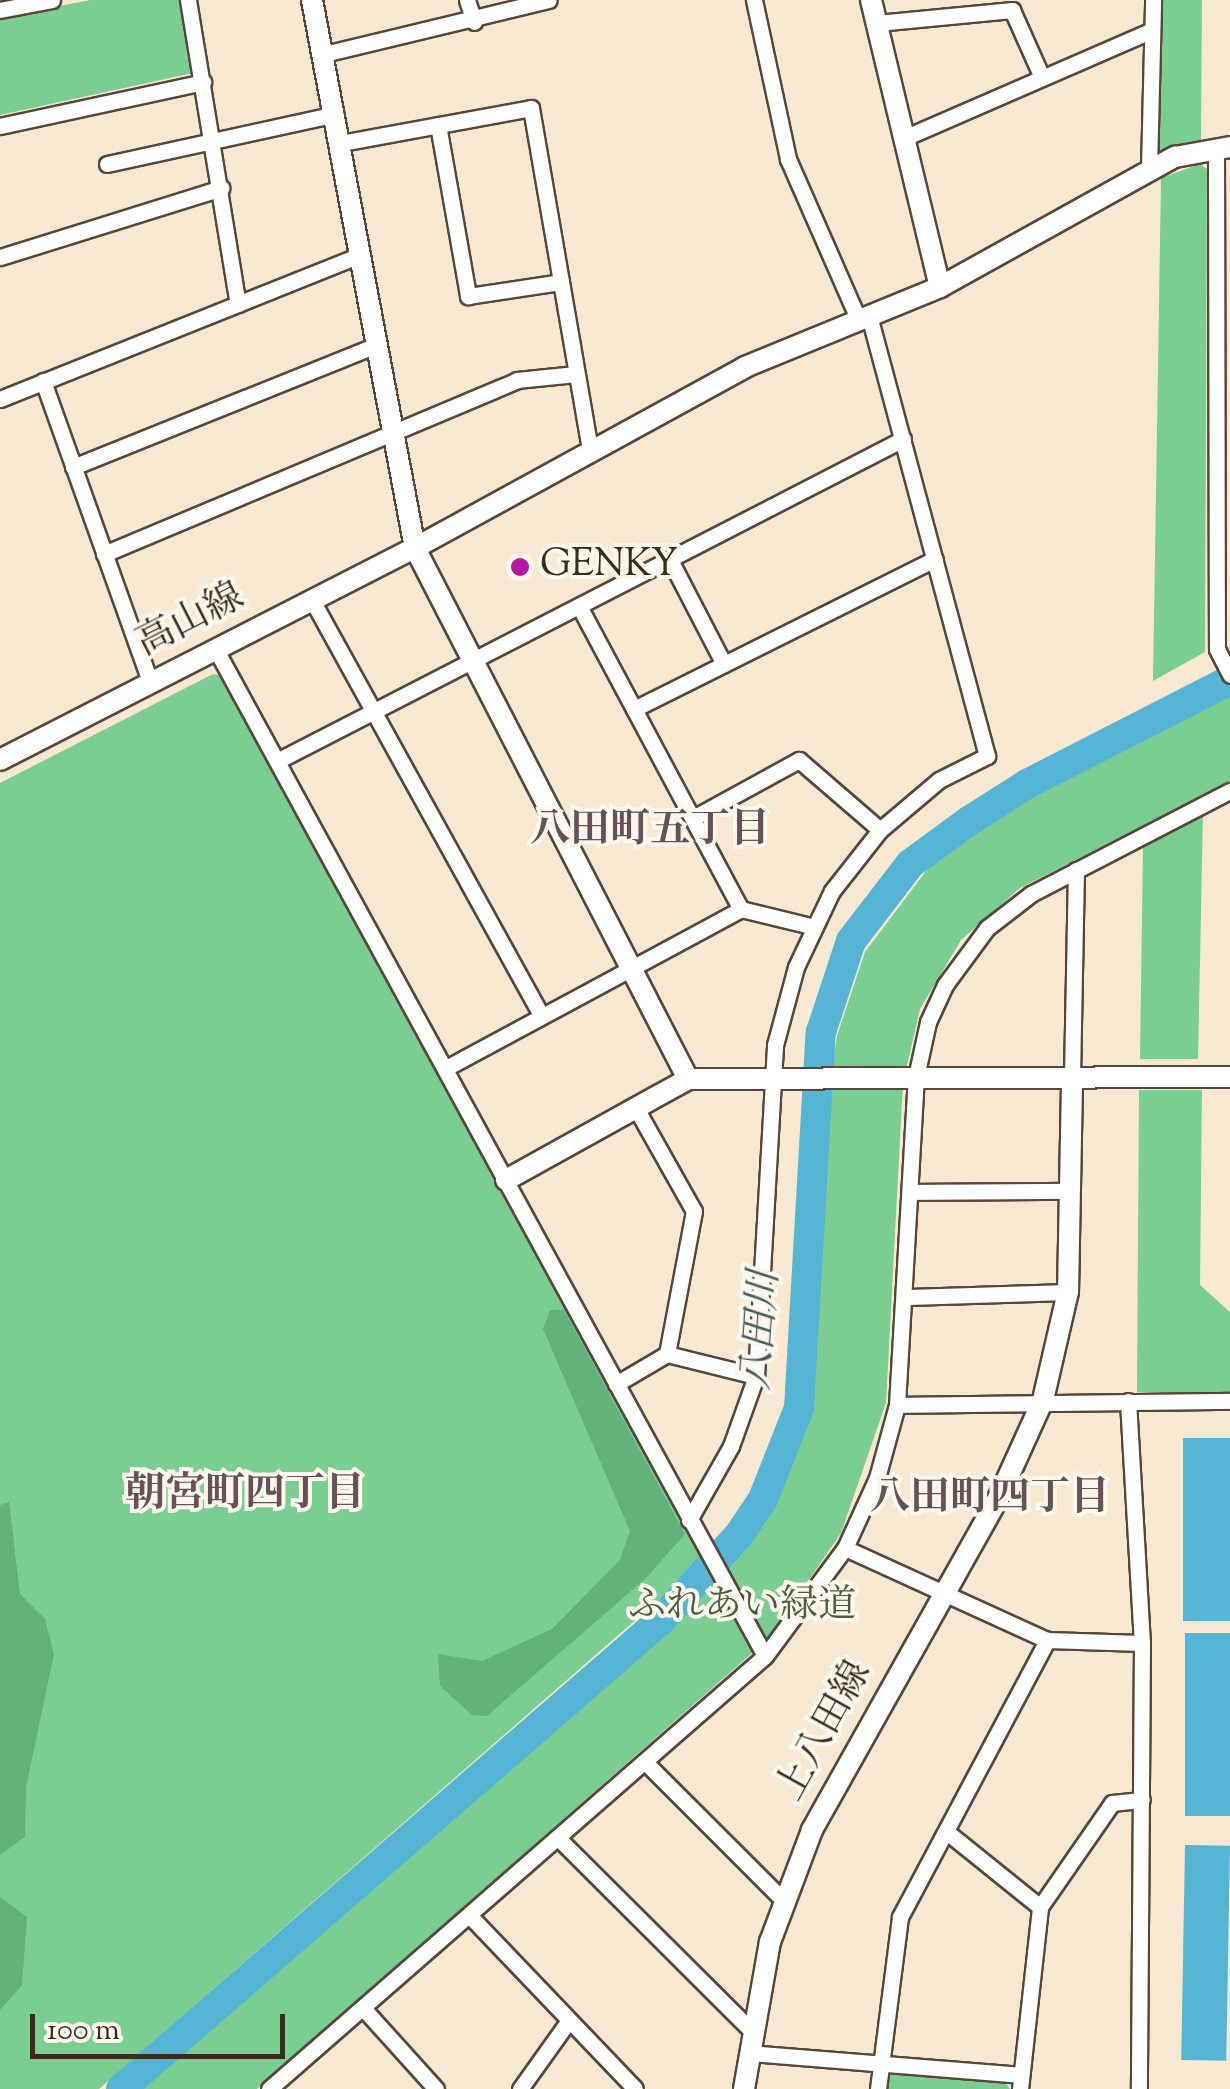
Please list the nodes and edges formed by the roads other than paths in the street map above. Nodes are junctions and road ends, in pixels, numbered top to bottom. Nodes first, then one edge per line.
1 (52, 0) edge
2 (188, 0) edge
3 (312, 0) edge
4 (467, 0) edge
5 (549, 0) edge
6 (754, 0) edge
7 (871, 0) edge
8 (1153, 0) edge
9 (980, 6) edge
10 (0, 10) edge
11 (474, 22) junction
12 (877, 23) junction
13 (1152, 30) junction
14 (324, 54) junction
15 (1041, 75) junction
16 (203, 82) junction
17 (336, 114) junction
18 (438, 125) junction
19 (0, 126) edge
20 (904, 138) junction
21 (213, 140) junction
22 (341, 143) junction
23 (1223, 147) edge
24 (107, 164) dead end
25 (1149, 169) junction
26 (222, 188) junction
27 (360, 255) junction
28 (0, 257) edge
29 (561, 282) junction
30 (940, 287) junction
31 (238, 304) junction
32 (864, 319) junction
33 (376, 345) junction
34 (576, 374) junction
35 (43, 382) junction
36 (0, 399) edge
37 (393, 434) junction
38 (902, 439) junction
39 (590, 450) junction
40 (73, 467) junction
41 (414, 548) junction
42 (104, 554) junction
43 (936, 559) junction
44 (670, 560) junction
45 (312, 600) junction
46 (579, 606) junction
47 (215, 648) junction
48 (472, 660) junction
49 (724, 664) junction
50 (1230, 675) edge
51 (150, 682) junction
52 (634, 709) junction
53 (375, 711) junction
54 (0, 760) edge
55 (277, 762) junction
56 (1230, 791) edge
57 (692, 818) junction
58 (880, 830) junction
59 (1076, 870) junction
60 (740, 909) junction
61 (815, 928) junction
62 (630, 966) junction
63 (542, 1016) junction
64 (446, 1068) junction
65 (916, 1077) junction
66 (1072, 1077) junction
67 (1230, 1077) edge
68 (772, 1078) junction
69 (688, 1079) junction
70 (637, 1110) junction
71 (506, 1180) junction
72 (1070, 1191) junction
73 (910, 1192) junction
74 (1068, 1292) junction
75 (908, 1297) junction
76 (667, 1354) junction
77 (756, 1376) junction
78 (616, 1384) junction
79 (1043, 1400) junction
80 (1128, 1401) junction
81 (1230, 1401) edge
82 (897, 1405) junction
83 (689, 1520) junction
84 (844, 1548) junction
85 (944, 1591) junction
86 (1048, 1640) junction
87 (1142, 1643) junction
88 (764, 1656) junction
89 (644, 1762) junction
90 (1142, 1800) junction
91 (947, 1832) junction
92 (558, 1838) junction
93 (784, 1900) junction
94 (1040, 1907) junction
95 (468, 1916) junction
96 (363, 2008) junction
97 (567, 2023) junction
98 (752, 2030) junction
99 (749, 2053) junction
100 (880, 2066) junction
101 (1021, 2082) edge
102 (274, 2087) edge
103 (436, 2089) edge
104 (520, 2089) edge
105 (635, 2089) edge
106 (744, 2089) edge
107 (878, 2089) edge
108 (1138, 2089) edge

1 - 10 street
2 - 16 street
3 - 14 street
4 - 11 street
5 - 11 street
6 - 32 street
7 - 12 street
8 - 13 street
9 - 12 street
9 - 15 street
11 - 14 street
12 - 20 street
13 - 15 street
13 - 25 street
14 - 17 street
15 - 20 street
16 - 19 street
16 - 21 street
17 - 21 street
17 - 22 street
18 - 22 street
18 - 29 street
18 - 29 street
20 - 30 street
21 - 24 street
21 - 26 street
22 - 27 street
23 - 25 street, 高山線
23 - 50 street
25 - 30 street, 高山線
26 - 28 street
26 - 31 street
27 - 31 street
27 - 33 street
29 - 34 street
30 - 32 street, 高山線
31 - 35 street
32 - 38 street
32 - 39 street, 高山線
33 - 37 street
33 - 40 street
34 - 37 street
34 - 39 street
35 - 36 street
35 - 40 street
37 - 41 street
37 - 42 street
38 - 43 street
38 - 44 street
39 - 41 street, 高山線
40 - 42 street
41 - 45 street, 高山線
41 - 48 street
42 - 51 street
43 - 49 street
43 - 58 street
44 - 46 street
44 - 49 street
45 - 47 street, 高山線
45 - 53 street
46 - 48 street
46 - 52 street
47 - 51 street, 高山線
47 - 55 street
48 - 53 street
48 - 62 street
49 - 52 street
51 - 54 street, 高山線
52 - 57 street
53 - 55 street
53 - 63 street
55 - 64 street
56 - 59 street
57 - 58 street
57 - 60 street
58 - 61 street
59 - 65 street
59 - 66 street
60 - 61 street
60 - 62 street
61 - 68 street
62 - 63 street
62 - 69 street
63 - 64 street
64 - 71 street
65 - 66 street
65 - 68 street
65 - 73 street
66 - 67 street
66 - 72 street, 上八田線
68 - 69 street
68 - 77 street
69 - 70 street
70 - 71 street
70 - 76 street
71 - 78 street
72 - 73 street
72 - 74 street, 上八田線
73 - 75 street
74 - 75 street
74 - 79 street, 上八田線
75 - 82 street
76 - 77 street
76 - 78 street
77 - 83 street
78 - 83 street
79 - 80 street
79 - 82 street
79 - 85 street, 上八田線
80 - 81 street
80 - 87 street
82 - 84 street
83 - 88 street
84 - 85 street
84 - 88 street
85 - 86 street
85 - 93 street, 上八田線
86 - 87 street
86 - 91 street
87 - 90 street
88 - 89 street
89 - 92 street
89 - 93 street
90 - 94 street
90 - 108 street
91 - 94 street
91 - 100 street
92 - 95 street
92 - 98 street
93 - 98 street, 上八田線
94 - 101 street
95 - 96 street
95 - 97 street
96 - 102 street
96 - 103 street
97 - 104 street
97 - 105 street
98 - 99 street, 上八田線
99 - 100 street
99 - 106 street, 上八田線
100 - 101 street
100 - 107 street

